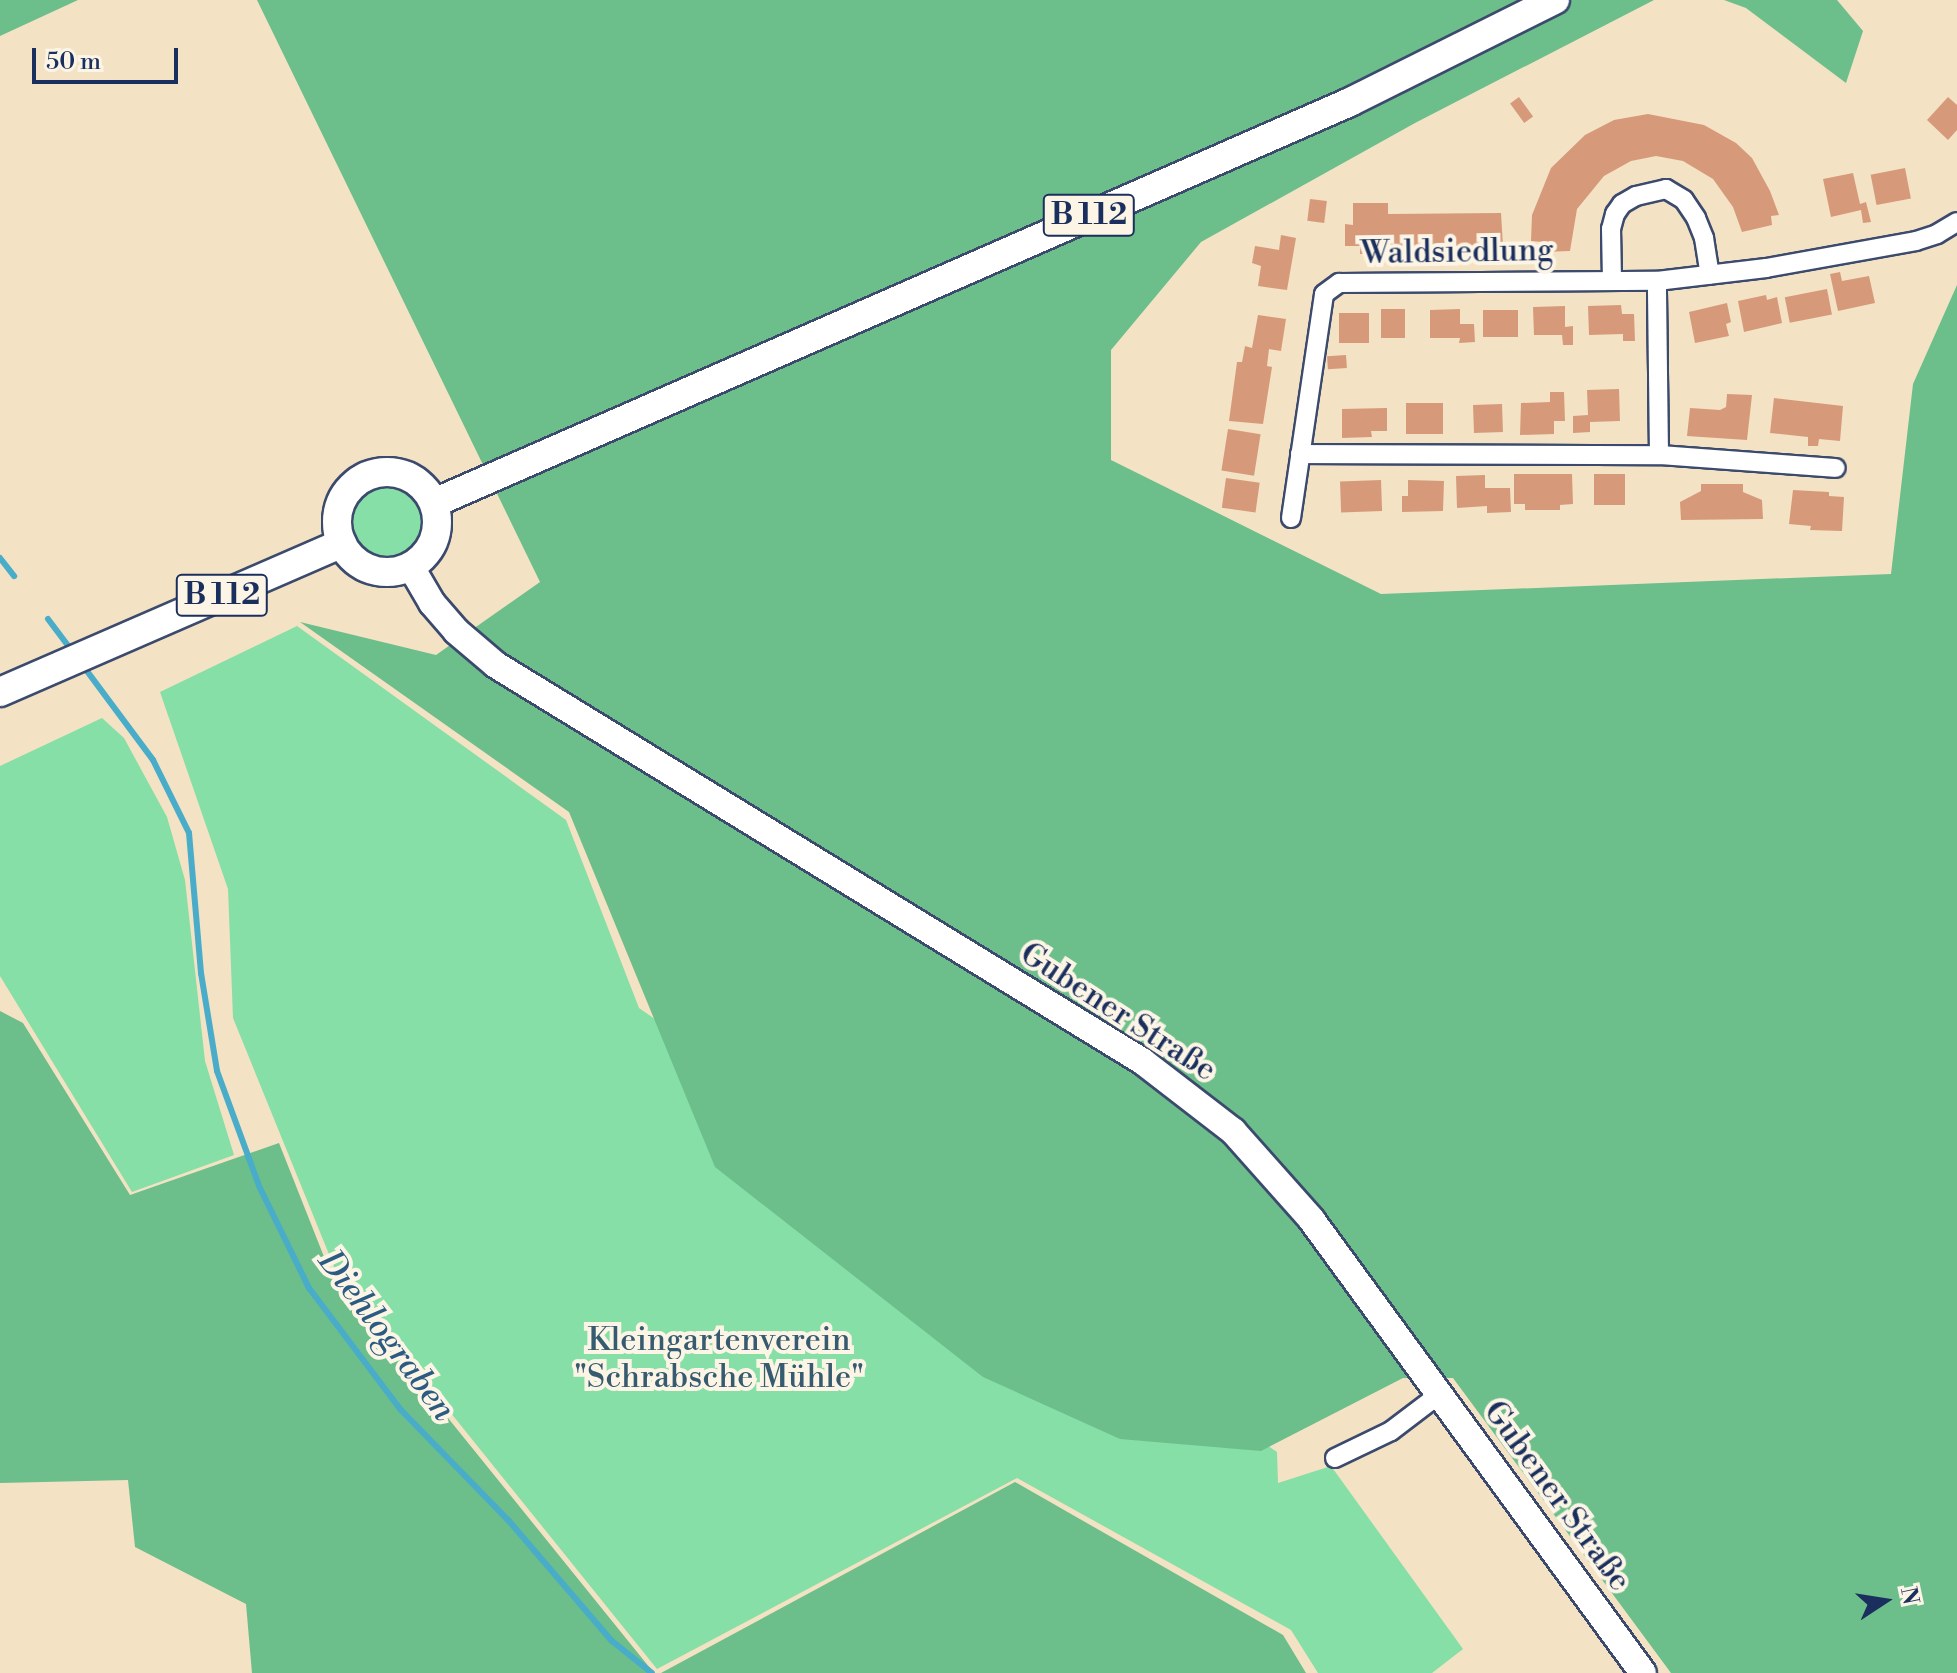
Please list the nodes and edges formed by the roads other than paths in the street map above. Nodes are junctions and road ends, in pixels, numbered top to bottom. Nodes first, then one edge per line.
1 (1555, 0) edge
2 (1957, 222) edge
3 (1710, 275) junction
4 (1612, 280) junction
5 (1657, 281) junction
6 (1300, 454) junction
7 (1659, 455) junction
8 (1836, 468) dead end
9 (434, 503) junction
10 (1291, 518) dead end
11 (342, 543) junction
12 (411, 567) junction
13 (0, 692) edge
14 (1441, 1393) junction
15 (1335, 1458) dead end
16 (1643, 1673) edge

1 - 9 main road, B 112
2 - 3 street, Waldsiedlung
3 - 4 street
3 - 5 street, Waldsiedlung
4 - 5 street, Waldsiedlung
4 - 6 street, Waldsiedlung
5 - 7 street
6 - 7 street
6 - 10 street, Waldsiedlung
7 - 8 street
9 - 11 main road
9 - 12 main road
11 - 12 main road
11 - 13 main road, B 112
12 - 14 main road, Gubener Straße
14 - 15 street
14 - 16 main road, Gubener Straße

